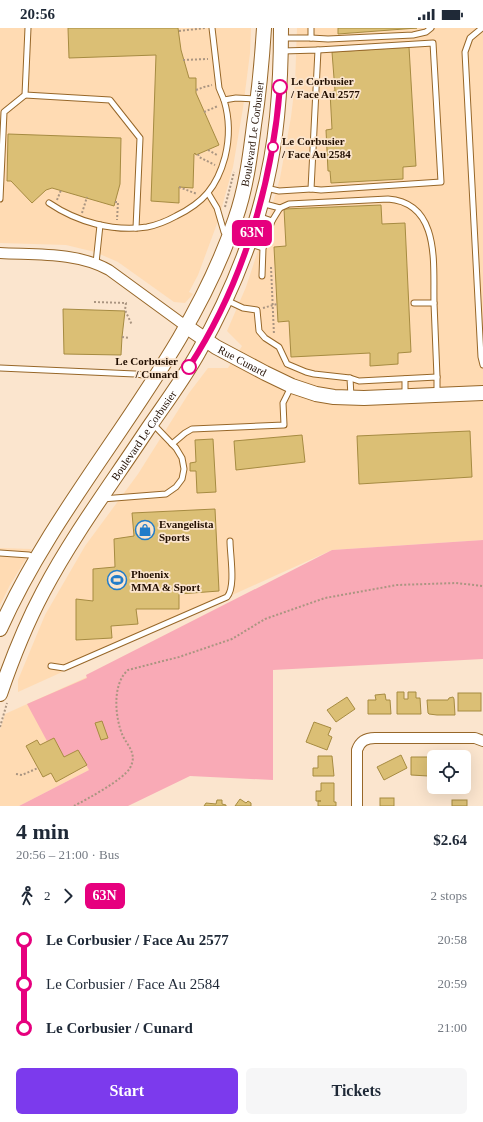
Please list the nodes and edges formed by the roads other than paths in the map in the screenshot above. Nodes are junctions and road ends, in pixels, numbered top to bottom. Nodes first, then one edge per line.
1 (28, 28) edge
2 (212, 28) edge
3 (264, 28) edge
4 (311, 28) edge
5 (431, 28) edge
6 (482, 28) edge
7 (311, 38) junction
8 (281, 39) edge
9 (318, 50) junction
10 (25, 95) junction
11 (258, 99) junction
12 (224, 100) junction
13 (265, 187) junction
14 (311, 189) junction
15 (208, 193) junction
16 (0, 199) edge
17 (49, 203) dead end
18 (280, 208) junction
19 (259, 209) junction
20 (272, 221) junction
21 (100, 225) junction
22 (136, 228) junction
23 (230, 236) junction
24 (248, 243) junction
25 (264, 248) junction
26 (0, 253) edge
27 (96, 263) junction
28 (262, 276) dead end
29 (225, 300) junction
30 (434, 302) junction
31 (414, 303) dead end
32 (187, 326) junction
33 (205, 340) junction
34 (483, 365) edge
35 (0, 368) edge
36 (437, 377) junction
37 (350, 378) junction
38 (404, 379) junction
39 (155, 380) junction
40 (292, 386) junction
41 (483, 393) edge
42 (437, 395) junction
43 (406, 397) junction
44 (351, 398) junction
45 (152, 423) junction
46 (172, 444) junction
47 (101, 499) junction
48 (230, 541) dead end
49 (0, 553) edge
50 (36, 558) junction
51 (0, 629) edge
52 (52, 666) dead end
53 (4, 670) edge
54 (4, 695) edge
55 (483, 740) edge
56 (357, 806) edge

1 - 10 lane
2 - 12 lane
3 - 11 street, Boulevard Le Corbusier
4 - 7 lane
5 - 7 lane
6 - 34 lane
7 - 8 lane
8 - 9 lane
8 - 13 street, Boulevard Le Corbusier
9 - 14 lane
9 - 14 lane
10 - 16 lane
10 - 22 lane
11 - 12 lane
11 - 23 street, Boulevard Le Corbusier
12 - 15 lane
13 - 14 lane
13 - 19 street, Boulevard Le Corbusier
15 - 22 lane
15 - 23 lane
17 - 21 lane
18 - 19 lane
18 - 20 lane
18 - 30 lane
19 - 20 lane
19 - 24 street, Boulevard Le Corbusier
20 - 25 lane
21 - 22 lane
21 - 27 lane
23 - 24 lane
23 - 32 street, Boulevard Le Corbusier
24 - 25 lane
24 - 29 street, Boulevard Le Corbusier
25 - 28 lane
26 - 27 street, Rue Cunard
27 - 32 street, Rue Cunard
29 - 33 street, Boulevard Le Corbusier
29 - 37 lane
30 - 31 lane
30 - 36 lane
32 - 33 street, Rue Cunard
32 - 39 street, Boulevard Le Corbusier
33 - 40 street, Rue Cunard
33 - 45 street, Boulevard Le Corbusier
35 - 39 lane
36 - 38 lane
36 - 42 lane
37 - 38 lane
37 - 44 lane
38 - 43 lane
39 - 50 street, Boulevard Le Corbusier
40 - 44 street, Rue Cunard
40 - 46 lane
41 - 42 street, Rue Cunard
42 - 43 street, Rue Cunard
43 - 44 street, Rue Cunard
45 - 46 lane
45 - 47 street, Boulevard Le Corbusier
46 - 47 lane
47 - 53 street, Boulevard Le Corbusier
48 - 52 lane
49 - 50 lane
50 - 51 street, Boulevard Le Corbusier
53 - 54 street, Boulevard Le Corbusier
55 - 56 street

